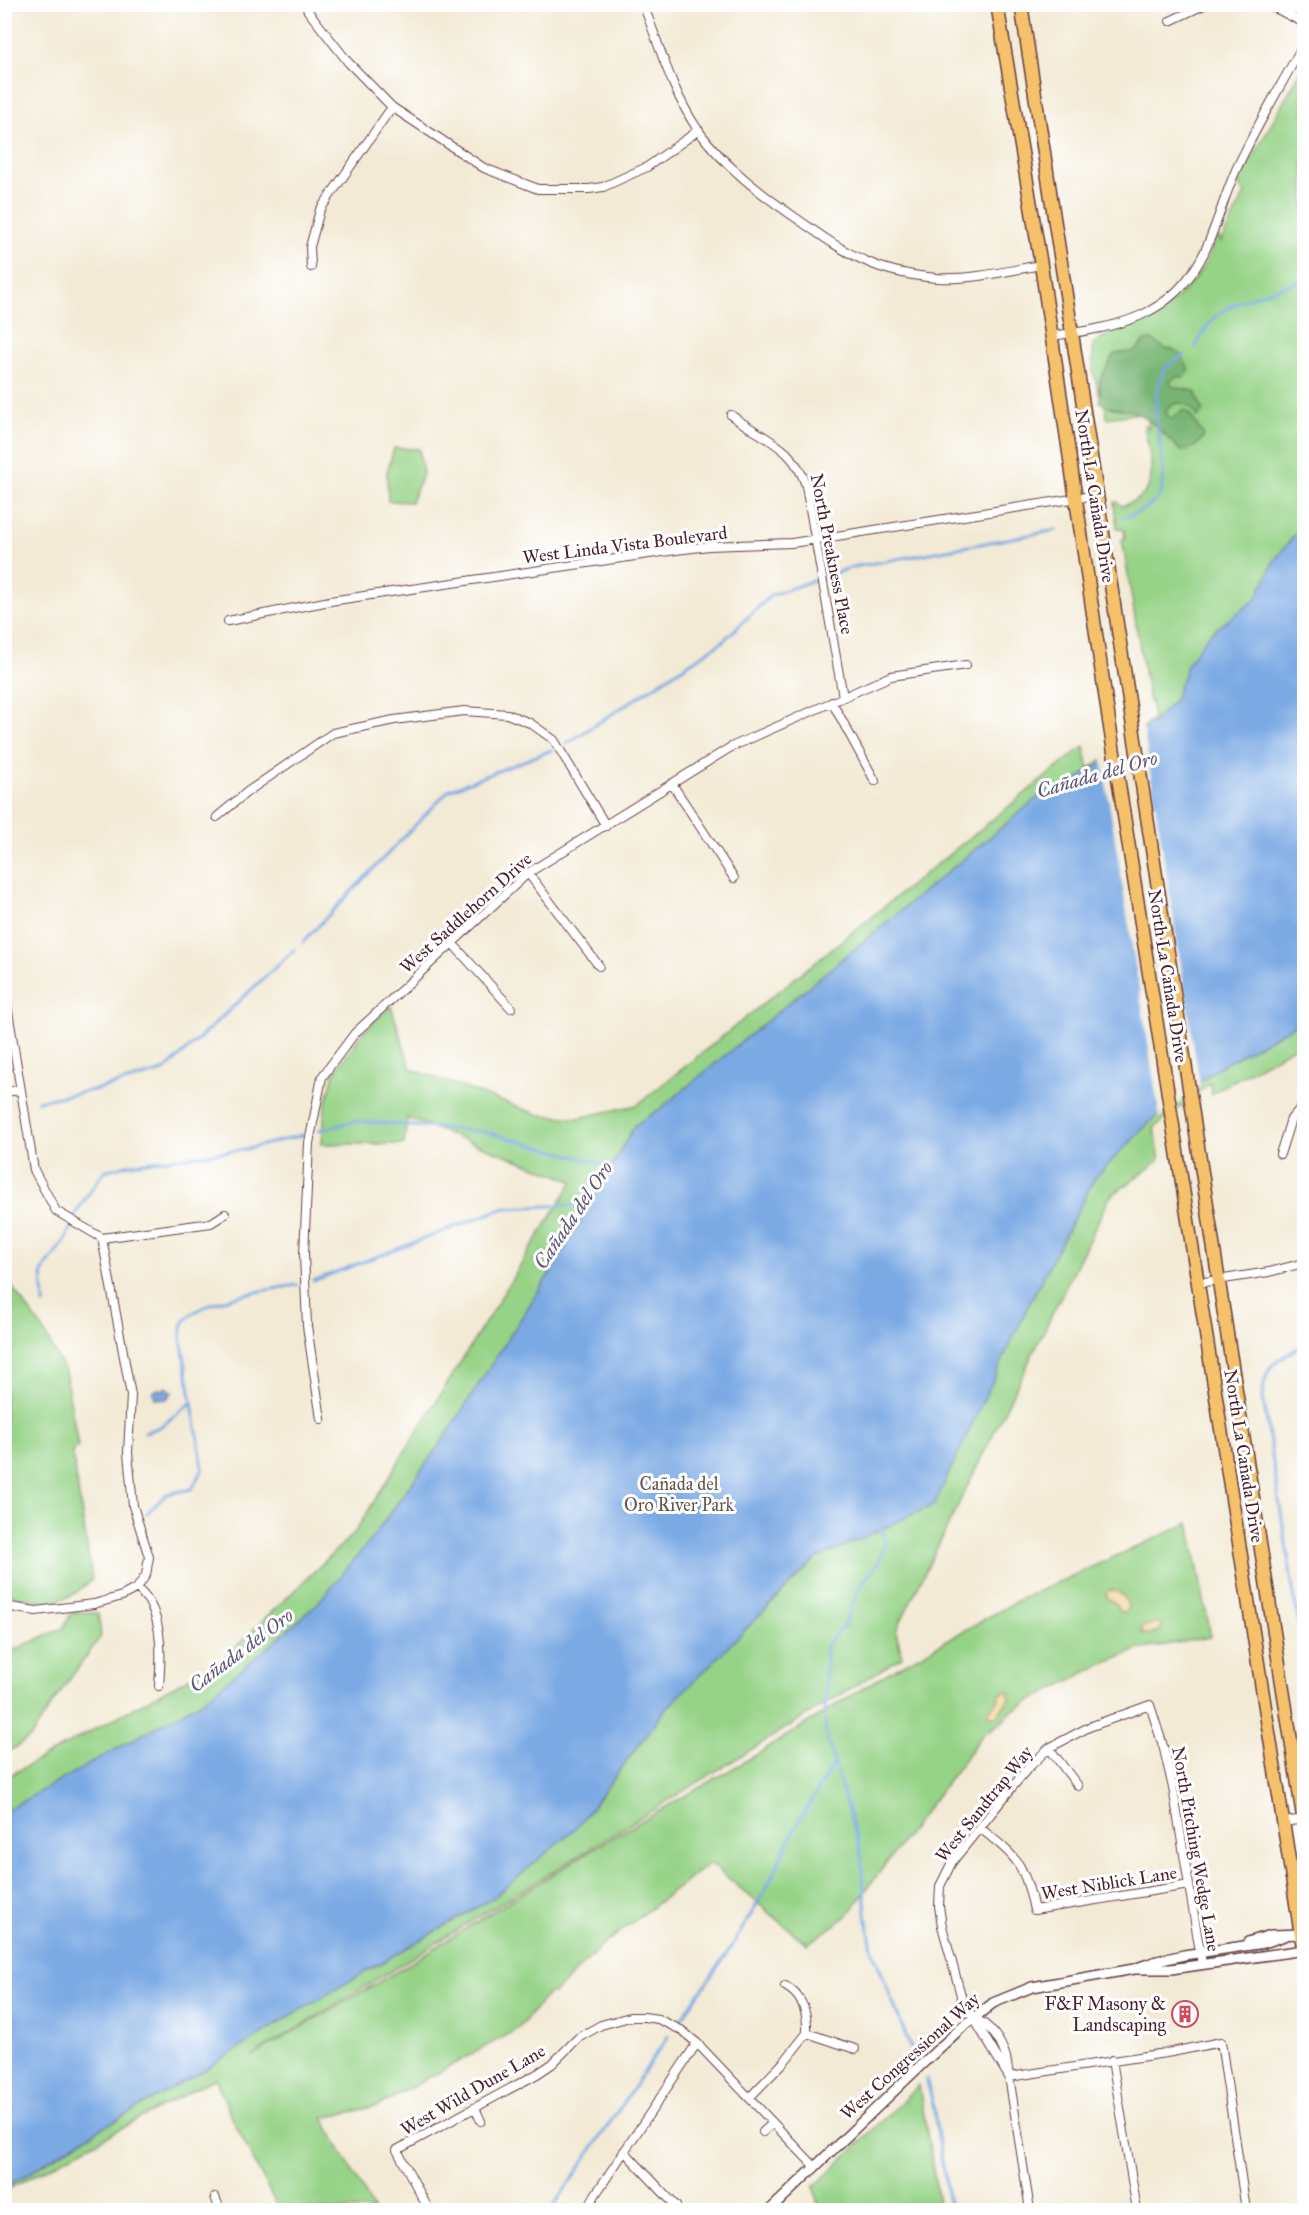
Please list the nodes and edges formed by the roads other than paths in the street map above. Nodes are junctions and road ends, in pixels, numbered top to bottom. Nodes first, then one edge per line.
1 (305, 4) edge
2 (643, 4) edge
3 (998, 4) edge
4 (1021, 4) edge
5 (1206, 4) edge
6 (1262, 4) edge
7 (1170, 21) dead end
8 (1305, 23) edge
9 (1305, 43) edge
10 (392, 107) junction
11 (699, 130) junction
12 (1041, 265) junction
13 (311, 267) dead end
14 (1072, 333) junction
15 (1052, 336) junction
16 (731, 416) dead end
17 (1097, 495) junction
18 (1077, 499) junction
19 (816, 540) junction
20 (228, 621) dead end
21 (966, 665) dead end
22 (843, 697) junction
23 (832, 702) junction
24 (874, 781) dead end
25 (672, 784) junction
26 (217, 817) dead end
27 (606, 826) junction
28 (528, 873) junction
29 (734, 878) dead end
30 (452, 944) junction
31 (599, 966) dead end
32 (4, 987) edge
33 (511, 1008) dead end
34 (20, 1090) junction
35 (4, 1092) edge
36 (1305, 1104) edge
37 (1280, 1154) dead end
38 (225, 1214) dead end
39 (102, 1238) junction
40 (1305, 1263) edge
41 (1218, 1280) junction
42 (1198, 1283) junction
43 (321, 1419) dead end
44 (137, 1588) junction
45 (4, 1606) edge
46 (159, 1686) dead end
47 (1150, 1705) joint
48 (1049, 1749) junction
49 (1078, 1786) dead end
50 (1304, 1820) edge
51 (1284, 1822) junction
52 (980, 1828) junction
53 (1189, 1885) junction
54 (1303, 1934) edge
55 (1245, 1946) junction
56 (1200, 1952) junction
57 (1304, 1952) edge
58 (1251, 1956) junction
59 (1202, 1964) junction
60 (1134, 1969) junction
61 (784, 1986) dead end
62 (973, 2018) junction
63 (807, 2033) junction
64 (697, 2043) junction
65 (855, 2049) dead end
66 (1112, 2060) junction
67 (1009, 2077) junction
68 (750, 2097) junction
69 (475, 2108) junction
70 (481, 2121) dead end
71 (773, 2122) junction
72 (763, 2132) dead end
73 (624, 2151) junction
74 (815, 2167) junction
75 (215, 2198) dead end
76 (676, 2206) dead end
77 (220, 2211) edge
78 (429, 2211) edge
79 (587, 2211) edge
80 (770, 2211) edge
81 (1030, 2211) edge
82 (1137, 2211) edge
83 (1246, 2211) edge

1 - 10 street
2 - 11 street
3 - 12 main road, North La Cañada Drive
4 - 14 main road, North La Cañada Drive
5 - 7 street
6 - 8 street
9 - 14 street
10 - 11 street
10 - 13 street
11 - 12 street
12 - 15 main road, North La Cañada Drive
14 - 15 street
14 - 17 main road, North La Cañada Drive
15 - 18 main road, North La Cañada Drive
16 - 19 street, North Preakness Place
17 - 18 street, West Linda Vista Boulevard
17 - 41 main road, North La Cañada Drive
18 - 19 street, West Linda Vista Boulevard
18 - 42 main road, North La Cañada Drive
19 - 20 street, West Linda Vista Boulevard
19 - 22 street, North Preakness Place
21 - 22 street, West Saddlehorn Drive
22 - 23 street, West Saddlehorn Drive
23 - 24 street
23 - 25 street, West Saddlehorn Drive
25 - 27 street, West Saddlehorn Drive
25 - 29 street
26 - 27 street
27 - 28 street, West Saddlehorn Drive
28 - 30 street, West Saddlehorn Drive
28 - 31 street
30 - 33 street
30 - 43 street, West Saddlehorn Drive
32 - 34 street
34 - 35 street
34 - 39 street
36 - 37 street
38 - 39 street
39 - 44 street
40 - 41 street
41 - 42 street
41 - 50 main road, North La Cañada Drive
42 - 51 main road, North La Cañada Drive
44 - 45 street
44 - 46 street
47 - 48 street, West Sandtrap Way
47 - 53 street, North Pitching Wedge Lane
48 - 49 street
48 - 52 street, West Sandtrap Way
50 - 51 street
51 - 54 main road, North La Cañada Drive
52 - 53 street, West Niblick Lane
52 - 62 street, West Sandtrap Way
53 - 56 street, North Pitching Wedge Lane
54 - 55 street, West Congressional Way
54 - 57 main road, North La Cañada Drive
55 - 56 street, West Congressional Way
55 - 58 street
56 - 59 street, North Pitching Wedge Lane
56 - 60 street, West Congressional Way
57 - 58 street, West Congressional Way
58 - 59 street, West Congressional Way
59 - 60 street, West Congressional Way
60 - 62 street, West Congressional Way
61 - 63 street
62 - 67 street, West Sandtrap Way
62 - 74 street, West Congressional Way
63 - 65 street
63 - 68 street
64 - 68 street, West Wild Dune Lane
64 - 69 street, West Wild Dune Lane
64 - 73 street
66 - 67 street
66 - 82 street
66 - 83 street
67 - 81 street
68 - 71 street, West Wild Dune Lane
69 - 70 street
69 - 78 street, West Wild Dune Lane
71 - 72 street
71 - 74 street, West Wild Dune Lane
73 - 76 street
73 - 79 street
74 - 80 street, West Congressional Way
75 - 77 street

